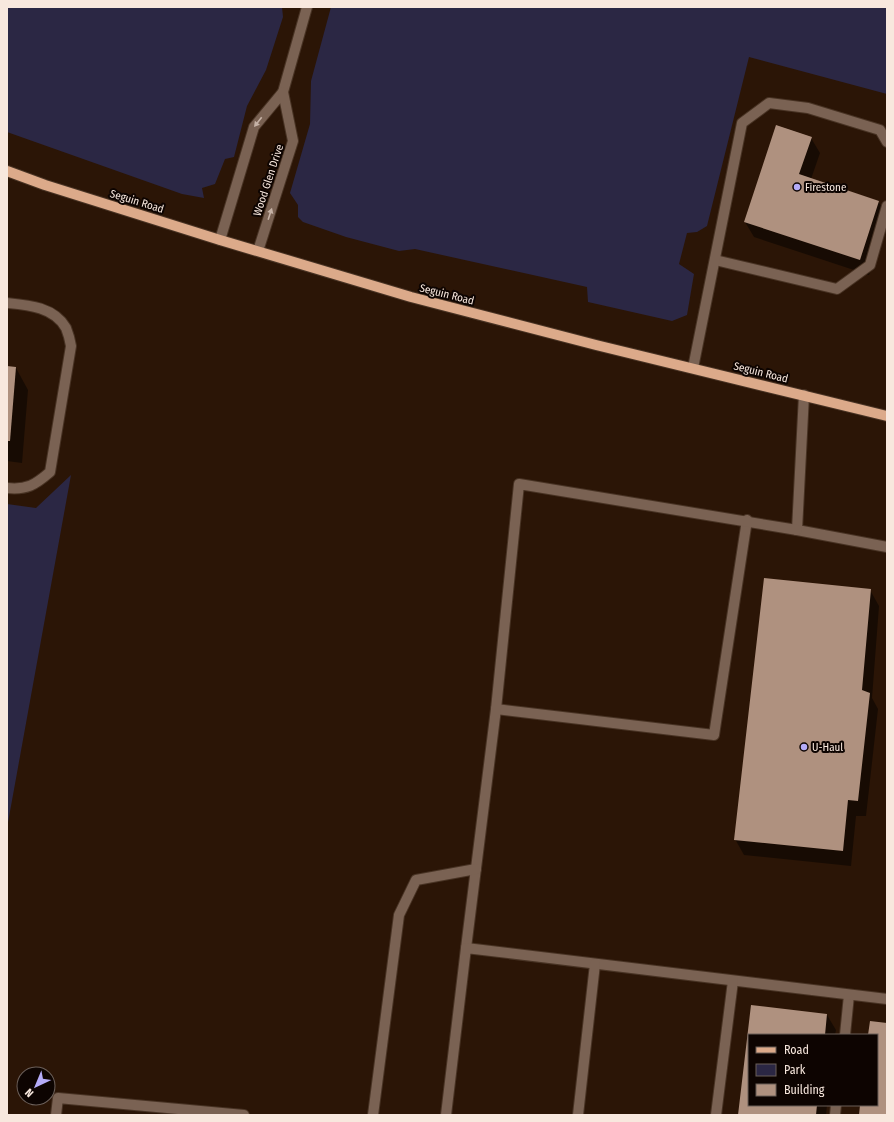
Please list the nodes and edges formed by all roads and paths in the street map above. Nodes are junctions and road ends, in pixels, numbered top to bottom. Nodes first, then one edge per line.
1 (307, 7) edge
2 (283, 92) junction
3 (887, 142) edge
4 (7, 171) edge
5 (887, 206) edge
6 (220, 240) junction
7 (258, 251) junction
8 (715, 260) junction
9 (7, 303) edge
10 (693, 368) junction
11 (804, 395) junction
12 (887, 416) edge
13 (7, 488) edge
14 (747, 520) junction
15 (797, 530) junction
16 (887, 547) edge
17 (496, 709) junction
18 (476, 869) junction
19 (466, 948) junction
20 (595, 964) junction
21 (733, 981) junction
22 (850, 995) junction
23 (887, 999) edge
24 (845, 1034) edge
25 (56, 1115) edge
26 (244, 1115) edge
27 (373, 1115) edge
28 (446, 1115) edge
29 (578, 1115) edge
30 (716, 1115) edge

1 - 2 street, Wood Glen Drive
2 -> 6 street, Wood Glen Drive
7 -> 2 street, Wood Glen Drive
3 - 8 street
4 - 6 main road, Seguin Road
5 - 8 street
6 - 7 main road, Seguin Road
7 - 10 main road, Seguin Road
8 - 10 street
9 - 13 street
10 - 11 main road, Seguin Road
11 - 12 main road, Seguin Road
11 - 15 street
14 - 15 street
14 - 17 street
14 - 17 street
15 - 16 street
17 - 18 street
18 - 19 street
18 - 27 street
19 - 20 street
19 - 28 street
20 - 21 street
20 - 29 street
21 - 22 street
21 - 30 street
22 - 23 street
22 - 24 street
25 - 26 street

